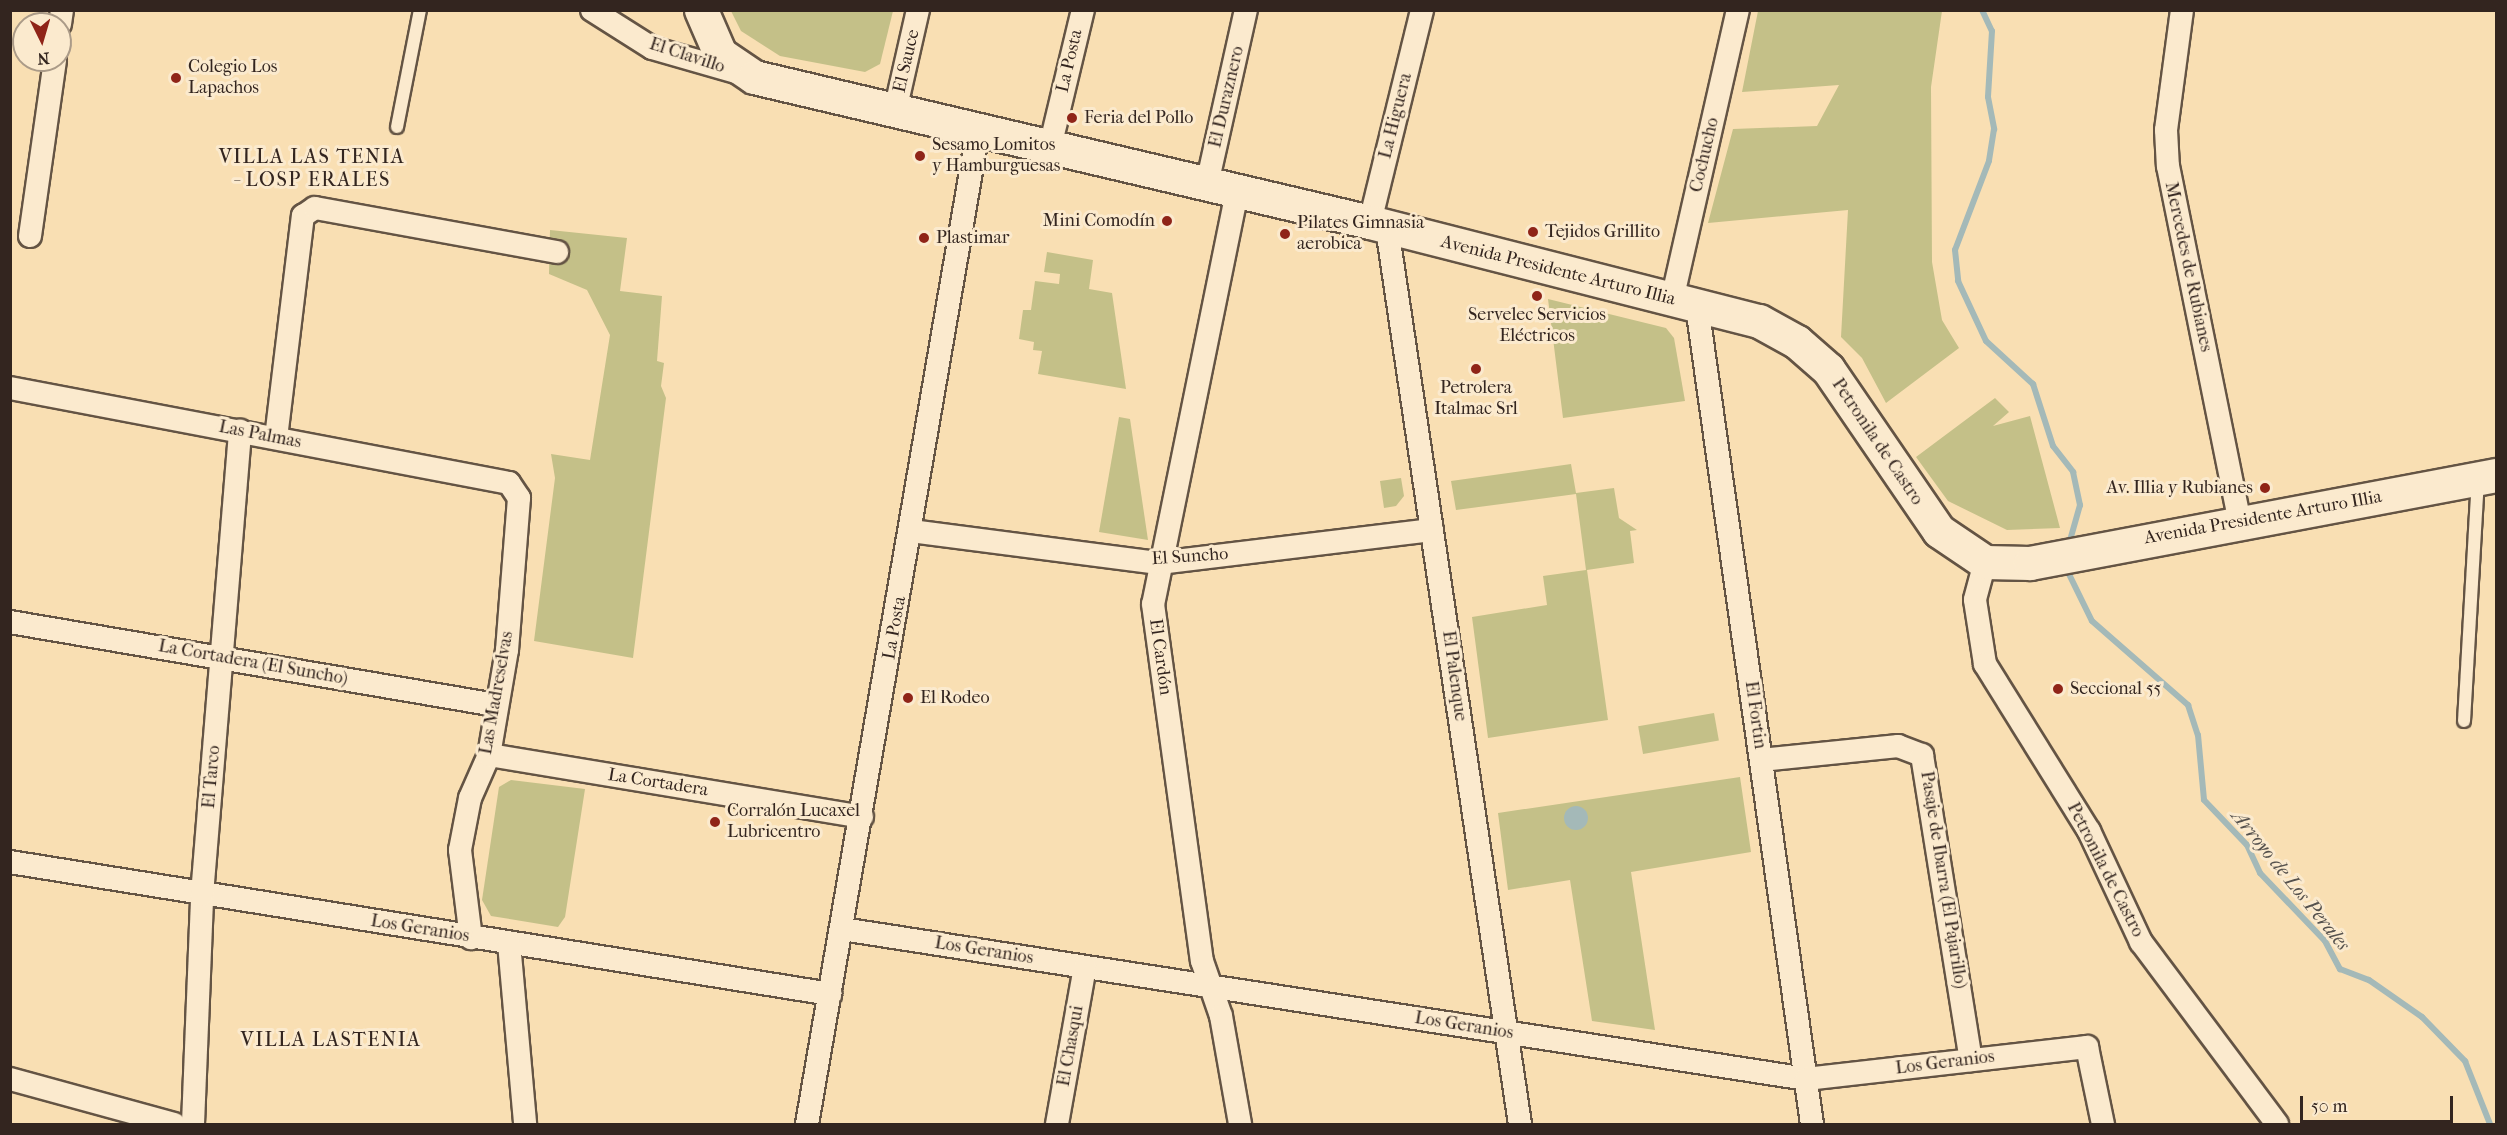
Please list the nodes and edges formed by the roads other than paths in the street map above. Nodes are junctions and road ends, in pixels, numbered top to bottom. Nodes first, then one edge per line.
1 (420, 10) edge
2 (592, 10) edge
3 (701, 10) edge
4 (918, 10) edge
5 (1083, 10) edge
6 (1246, 10) edge
7 (1422, 10) edge
8 (2182, 10) edge
9 (1736, 11) edge
10 (53, 72) edge
11 (754, 77) junction
12 (895, 111) junction
13 (397, 127) dead end
14 (978, 131) junction
15 (1050, 147) junction
16 (1222, 188) junction
17 (1378, 225) junction
18 (30, 236) dead end
19 (557, 252) dead end
20 (1685, 303) junction
21 (10, 387) edge
22 (240, 431) junction
23 (276, 438) junction
24 (2487, 477) edge
25 (509, 483) joint
26 (2240, 522) junction
27 (1432, 530) junction
28 (911, 531) junction
29 (1985, 562) junction
30 (1159, 563) junction
31 (10, 622) edge
32 (222, 657) junction
33 (496, 705) junction
34 (2464, 721) dead end
35 (489, 755) junction
36 (1761, 760) junction
37 (862, 817) junction
38 (10, 862) edge
39 (202, 895) junction
40 (842, 928) junction
41 (471, 938) junction
42 (509, 943) junction
43 (1085, 967) junction
44 (1211, 987) junction
45 (830, 994) junction
46 (1507, 1033) junction
47 (1971, 1060) junction
48 (10, 1079) edge
49 (1806, 1079) junction
50 (174, 1125) edge
51 (193, 1125) edge
52 (525, 1125) edge
53 (807, 1125) edge
54 (1057, 1125) edge
55 (1240, 1125) edge
56 (1520, 1125) edge
57 (1812, 1125) edge
58 (2103, 1125) edge
59 (2277, 1125) edge

1 - 13 lane
2 - 11 street, El Clavillo
3 - 11 main road
4 - 12 street, El Sauce
5 - 15 street, La Posta
6 - 16 street, El Duraznero
7 - 17 street, La Higuera
8 - 26 street, Mercedes de Rubianes
9 - 20 street, Cochucho
10 - 18 street
11 - 12 main road, Avenida Presidente Arturo Illia
12 - 14 main road, Avenida Presidente Arturo Illia
14 - 15 main road, Avenida Presidente Arturo Illia
14 - 28 street, La Posta
15 - 16 main road, Avenida Presidente Arturo Illia
16 - 17 main road, Avenida Presidente Arturo Illia
16 - 30 street, El Cardón
17 - 20 main road, Avenida Presidente Arturo Illia
17 - 27 street, El Palenque
19 - 23 street
20 - 29 main road, Petronila de Castro
20 - 36 street, El Fortin
21 - 22 street, Las Palmas
22 - 23 street, Las Palmas
22 - 32 street, El Tarco
23 - 25 street, Las Palmas
24 - 26 main road, Avenida Presidente Arturo Illia
24 - 34 lane
25 - 33 street, Las Madreselvas
26 - 29 main road, Avenida Presidente Arturo Illia
27 - 30 street, El Suncho
27 - 46 street, El Palenque
28 - 30 street, El Suncho
28 - 37 street, La Posta
29 - 59 street, Petronila de Castro
30 - 44 street, El Cardón
31 - 32 street, La Cortadera (El Suncho)
32 - 33 street, La Cortadera (El Suncho)
32 - 39 street, El Tarco
33 - 35 street, Las Madreselvas
35 - 37 street, La Cortadera
35 - 41 street, Las Madreselvas
36 - 47 street, Pasaje de Ibarra (El Pajarillo)
36 - 49 street, El Fortin
37 - 40 street, La Posta
38 - 39 street, Los Geranios
39 - 41 street, Los Geranios
39 - 51 street, El Tarco
40 - 43 street, Los Geranios
40 - 45 street, La Posta
41 - 42 street, Los Geranios
42 - 45 street, Los Geranios
42 - 52 street
43 - 44 street, Los Geranios
43 - 54 street, El Chasqui
44 - 46 street, Los Geranios
44 - 55 street, El Cardón
45 - 53 street, La Posta
46 - 49 street, Los Geranios
46 - 56 street, El Palenque
47 - 49 street, Los Geranios
47 - 58 street, Los Geranios
48 - 50 street
49 - 57 street, El Fortin

